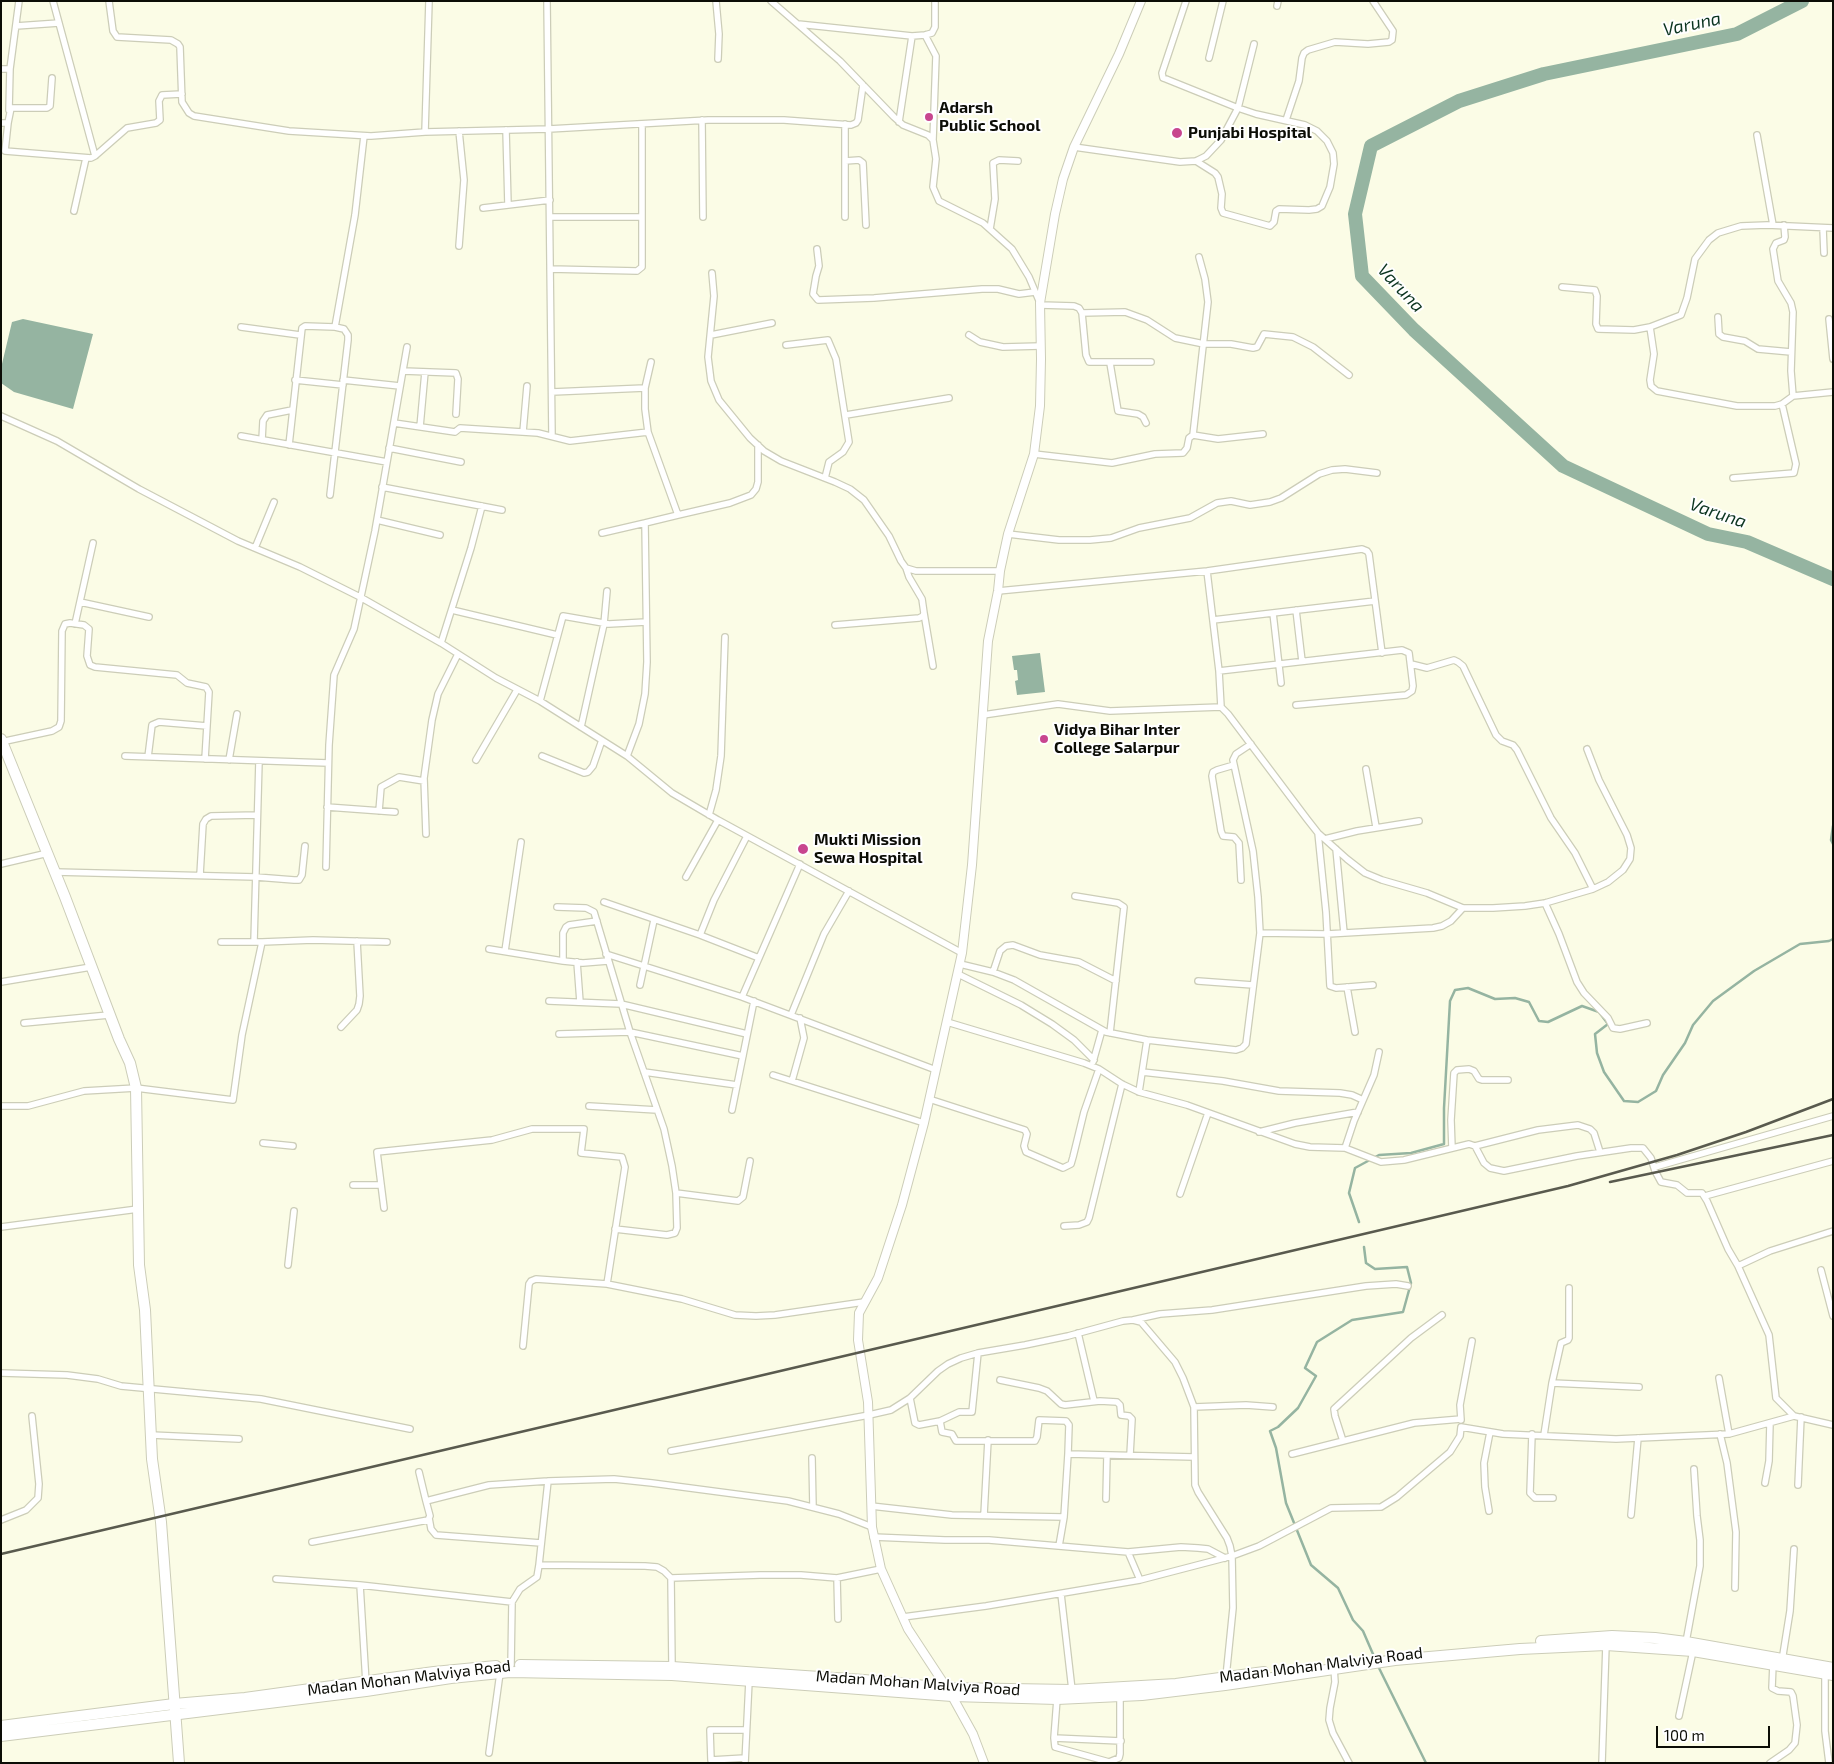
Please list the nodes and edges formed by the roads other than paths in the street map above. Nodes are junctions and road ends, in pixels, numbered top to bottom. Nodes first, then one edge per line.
1 (19, 1) edge
2 (53, 1) edge
3 (109, 1) edge
4 (428, 1) edge
5 (547, 1) edge
6 (716, 1) edge
7 (771, 1) edge
8 (935, 1) edge
9 (1141, 1) edge
10 (1186, 1) edge
11 (1223, 1) edge
12 (1373, 1) edge
13 (59, 23) junction
14 (798, 24) junction
15 (16, 26) junction
16 (925, 35) junction
17 (912, 36) junction
18 (1254, 44) dead end
19 (1209, 58) dead end
20 (718, 59) dead end
21 (1, 69) edge
22 (10, 69) junction
23 (52, 78) dead end
24 (863, 85) junction
25 (182, 94) junction
26 (1238, 108) junction
27 (10, 110) junction
28 (702, 120) junction
29 (1286, 120) junction
30 (899, 122) junction
31 (4, 123) edge
32 (642, 124) junction
33 (845, 124) junction
34 (549, 129) junction
35 (506, 130) junction
36 (459, 131) junction
37 (425, 132) junction
38 (1757, 135) dead end
39 (364, 136) junction
40 (933, 140) junction
41 (1074, 147) junction
42 (95, 156) junction
43 (86, 158) junction
44 (845, 161) junction
45 (1018, 161) dead end
46 (1196, 161) junction
47 (550, 200) junction
48 (508, 205) junction
49 (483, 208) dead end
50 (74, 210) dead end
51 (550, 217) junction
52 (642, 217) junction
53 (703, 217) dead end
54 (845, 217) dead end
55 (866, 225) dead end
56 (1773, 225) junction
57 (1784, 225) junction
58 (1823, 228) junction
59 (1833, 228) edge
60 (990, 229) junction
61 (459, 246) dead end
62 (818, 249) dead end
63 (1824, 253) dead end
64 (1199, 257) dead end
65 (550, 269) junction
66 (712, 273) dead end
67 (1562, 287) dead end
68 (1035, 292) junction
69 (1040, 304) junction
70 (1082, 313) junction
71 (1718, 316) dead end
72 (1829, 319) dead end
73 (772, 323) dead end
74 (241, 327) dead end
75 (335, 327) junction
76 (1650, 327) junction
77 (300, 335) junction
78 (711, 335) junction
79 (969, 336) dead end
80 (1204, 344) junction
81 (786, 345) dead end
82 (1041, 346) junction
83 (407, 347) dead end
84 (1791, 352) junction
85 (1833, 359) edge
86 (651, 362) dead end
87 (1151, 362) dead end
88 (1110, 363) junction
89 (403, 371) junction
90 (425, 372) junction
91 (1348, 376) dead end
92 (295, 380) junction
93 (343, 382) junction
94 (400, 386) junction
95 (527, 386) dead end
96 (646, 388) junction
97 (552, 392) junction
98 (1833, 392) edge
99 (1793, 396) junction
100 (949, 398) dead end
101 (1782, 404) junction
102 (292, 410) junction
103 (456, 414) dead end
104 (846, 415) junction
105 (1, 416) edge
106 (394, 423) junction
107 (1146, 423) dead end
108 (420, 427) junction
109 (523, 432) junction
110 (648, 432) junction
111 (1263, 434) dead end
112 (1193, 435) junction
113 (241, 436) dead end
114 (552, 436) junction
115 (262, 440) junction
116 (288, 445) junction
117 (758, 445) junction
118 (389, 448) junction
119 (335, 453) junction
120 (1034, 454) junction
121 (387, 462) junction
122 (461, 462) dead end
123 (1377, 473) dead end
124 (825, 478) junction
125 (1734, 478) dead end
126 (382, 487) junction
127 (330, 495) dead end
128 (274, 502) dead end
129 (482, 506) junction
130 (502, 510) dead end
131 (678, 514) junction
132 (377, 520) junction
133 (645, 523) junction
134 (602, 533) dead end
135 (1008, 534) junction
136 (440, 535) dead end
137 (93, 542) dead end
138 (255, 548) junction
139 (906, 568) junction
140 (1000, 571) junction
141 (1207, 571) junction
142 (608, 591) dead end
143 (998, 591) junction
144 (360, 597) junction
145 (1375, 601) junction
146 (80, 602) junction
147 (452, 610) junction
148 (1296, 610) junction
149 (924, 612) junction
150 (1274, 613) junction
151 (149, 617) dead end
152 (1213, 620) junction
153 (646, 622) junction
154 (75, 624) junction
155 (604, 624) junction
156 (835, 625) dead end
157 (557, 635) junction
158 (725, 637) dead end
159 (441, 643) junction
160 (1382, 653) junction
161 (458, 654) junction
162 (1302, 661) junction
163 (1279, 664) junction
164 (1411, 664) junction
165 (933, 666) dead end
166 (1219, 671) junction
167 (1281, 683) dead end
168 (517, 690) junction
169 (540, 701) junction
170 (1296, 705) dead end
171 (1221, 707) junction
172 (237, 714) dead end
173 (983, 715) junction
174 (207, 726) junction
175 (581, 727) junction
176 (602, 740) junction
177 (2, 741) edge
178 (1251, 744) junction
179 (1587, 749) dead end
180 (125, 756) dead end
181 (542, 756) dead end
182 (627, 756) junction
183 (148, 757) junction
184 (205, 759) junction
185 (229, 760) junction
186 (476, 760) dead end
187 (259, 761) junction
188 (328, 763) junction
189 (1234, 765) junction
190 (1366, 769) dead end
191 (424, 780) junction
192 (327, 807) junction
193 (379, 811) junction
194 (395, 812) dead end
195 (257, 815) junction
196 (709, 815) junction
197 (718, 820) junction
198 (1418, 821) dead end
199 (1376, 827) junction
200 (1318, 832) junction
201 (426, 834) dead end
202 (747, 836) junction
203 (1325, 839) junction
204 (521, 842) dead end
205 (305, 846) dead end
206 (1336, 849) junction
207 (48, 853) junction
208 (1, 864) edge
209 (800, 864) junction
210 (326, 867) dead end
211 (55, 872) junction
212 (200, 875) junction
213 (256, 877) junction
214 (686, 877) dead end
215 (1241, 880) dead end
216 (1593, 889) junction
217 (849, 891) junction
218 (1075, 896) dead end
219 (604, 902) dead end
220 (1545, 903) junction
221 (557, 907) dead end
222 (1463, 908) junction
223 (654, 920) junction
224 (597, 921) junction
225 (1260, 933) junction
226 (1344, 933) junction
227 (1327, 934) junction
228 (700, 935) junction
229 (357, 941) junction
230 (221, 942) dead end
231 (254, 942) junction
232 (262, 942) junction
233 (387, 942) dead end
234 (489, 949) dead end
235 (505, 952) junction
236 (962, 953) junction
237 (606, 954) junction
238 (759, 958) junction
239 (563, 961) junction
240 (608, 961) junction
241 (577, 962) junction
242 (960, 964) junction
243 (644, 966) junction
244 (91, 967) junction
245 (993, 972) junction
246 (958, 974) junction
247 (1116, 981) junction
248 (1198, 981) dead end
249 (1, 982) edge
250 (640, 985) dead end
251 (1253, 985) junction
252 (1373, 985) dead end
253 (1347, 987) junction
254 (742, 997) junction
255 (549, 1001) dead end
256 (754, 1001) junction
257 (580, 1002) junction
258 (621, 1004) junction
259 (110, 1015) junction
260 (791, 1015) junction
261 (800, 1018) junction
262 (947, 1022) junction
263 (24, 1023) dead end
264 (1647, 1023) dead end
265 (341, 1027) dead end
266 (1102, 1030) junction
267 (630, 1032) junction
268 (1355, 1032) dead end
269 (1110, 1033) junction
270 (559, 1034) dead end
271 (747, 1034) junction
272 (1146, 1040) junction
273 (1379, 1052) dead end
274 (743, 1056) junction
275 (1093, 1063) junction
276 (1099, 1069) junction
277 (936, 1070) junction
278 (644, 1072) junction
279 (1142, 1072) junction
280 (773, 1075) dead end
281 (1508, 1080) dead end
282 (792, 1081) junction
283 (737, 1084) junction
284 (1122, 1084) junction
285 (136, 1088) junction
286 (1139, 1092) junction
287 (929, 1099) junction
288 (1364, 1100) junction
289 (1, 1106) edge
290 (589, 1106) dead end
291 (657, 1110) junction
292 (732, 1110) dead end
293 (1358, 1112) junction
294 (1208, 1113) junction
295 (1833, 1116) edge
296 (924, 1123) junction
297 (1260, 1132) junction
298 (263, 1143) dead end
299 (293, 1146) dead end
300 (1475, 1146) junction
301 (1345, 1148) junction
302 (1452, 1148) junction
303 (1600, 1152) junction
304 (750, 1161) dead end
305 (1833, 1161) edge
306 (1655, 1167) junction
307 (381, 1185) junction
308 (353, 1186) dead end
309 (676, 1193) junction
310 (1180, 1194) dead end
311 (1705, 1196) junction
312 (384, 1208) dead end
313 (138, 1209) junction
314 (294, 1211) dead end
315 (1064, 1226) dead end
316 (1, 1227) edge
317 (615, 1229) junction
318 (1833, 1231) edge
319 (288, 1265) dead end
320 (1738, 1266) junction
321 (1821, 1270) dead end
322 (607, 1284) junction
323 (1408, 1286) dead end
324 (1569, 1288) dead end
325 (864, 1302) junction
326 (1442, 1315) dead end
327 (1833, 1316) edge
328 (1133, 1320) junction
329 (1078, 1333) junction
330 (1472, 1341) dead end
331 (523, 1346) dead end
332 (978, 1353) junction
333 (1, 1373) edge
334 (1719, 1378) dead end
335 (1000, 1380) dead end
336 (1552, 1383) junction
337 (1639, 1387) dead end
338 (148, 1388) junction
339 (910, 1398) junction
340 (1094, 1401) junction
341 (1194, 1407) junction
342 (1273, 1408) dead end
343 (32, 1416) dead end
344 (869, 1416) junction
345 (1798, 1416) junction
346 (1460, 1419) junction
347 (940, 1421) junction
348 (1770, 1423) junction
349 (1833, 1425) edge
350 (1461, 1427) junction
351 (410, 1429) dead end
352 (1490, 1432) junction
353 (1532, 1434) junction
354 (1720, 1434) junction
355 (1729, 1434) junction
356 (150, 1435) junction
357 (1544, 1435) junction
358 (1638, 1438) junction
359 (239, 1439) dead end
360 (988, 1440) junction
361 (1342, 1441) junction
362 (671, 1451) dead end
363 (1068, 1454) junction
364 (1292, 1454) dead end
365 (1107, 1455) junction
366 (1130, 1456) junction
367 (1194, 1456) junction
368 (812, 1458) dead end
369 (1694, 1469) dead end
370 (419, 1472) dead end
371 (548, 1481) junction
372 (1765, 1483) dead end
373 (1798, 1485) dead end
374 (1553, 1498) dead end
375 (1106, 1500) dead end
376 (426, 1501) junction
377 (870, 1506) junction
378 (813, 1507) junction
379 (1489, 1511) dead end
380 (984, 1515) junction
381 (1631, 1515) dead end
382 (1064, 1517) junction
383 (429, 1518) junction
384 (1, 1520) edge
385 (872, 1527) junction
386 (873, 1537) junction
387 (312, 1542) dead end
388 (541, 1543) junction
389 (1059, 1546) junction
390 (1794, 1549) dead end
391 (1128, 1552) junction
392 (1232, 1556) junction
393 (1225, 1558) junction
394 (539, 1565) junction
395 (881, 1569) junction
396 (671, 1578) junction
397 (837, 1578) junction
398 (276, 1579) dead end
399 (1140, 1580) junction
400 (360, 1585) junction
401 (1735, 1588) dead end
402 (1061, 1594) junction
403 (512, 1602) junction
404 (903, 1617) junction
405 (838, 1619) dead end
406 (1686, 1642) junction
407 (1606, 1645) junction
408 (1693, 1651) junction
409 (1394, 1657) junction
410 (1366, 1660) junction
411 (1779, 1663) junction
412 (511, 1665) junction
413 (672, 1667) junction
414 (1334, 1668) junction
415 (1830, 1672) edge
416 (500, 1673) junction
417 (1226, 1677) junction
418 (749, 1681) junction
419 (366, 1682) junction
420 (1072, 1690) junction
421 (950, 1692) junction
422 (1120, 1692) junction
423 (1057, 1699) junction
424 (175, 1709) junction
425 (1679, 1716) dead end
426 (1, 1726) edge
427 (746, 1730) junction
428 (1, 1736) edge
429 (1054, 1738) junction
430 (1121, 1741) junction
431 (489, 1754) dead end
432 (745, 1760) edge
433 (718, 1761) edge
434 (179, 1763) edge
435 (984, 1763) edge
436 (1350, 1763) edge
437 (1602, 1763) edge
438 (1770, 1763) edge
439 (1829, 1763) edge

1 - 15 street
2 - 13 street
3 - 25 street
4 - 37 street
5 - 34 street
6 - 20 street
7 - 14 street
8 - 16 street
9 - 41 street
10 - 26 street
11 - 19 street
12 - 29 street
13 - 15 street
13 - 42 street
14 - 17 street
14 - 24 street
15 - 22 street
16 - 17 street
16 - 40 street
17 - 30 street
18 - 26 street
21 - 22 street
22 - 27 street
23 - 27 street
24 - 30 street
24 - 33 street
25 - 39 street
25 - 42 street
26 - 29 street
26 - 46 street
27 - 31 street
28 - 32 street
28 - 33 street
28 - 53 street
29 - 46 street
30 - 40 street
31 - 43 street
32 - 34 street
32 - 52 street
33 - 44 street
34 - 35 street
34 - 47 street
35 - 36 street
35 - 48 street
36 - 37 street
36 - 61 street
37 - 39 street
38 - 56 street
39 - 75 street
40 - 60 street
41 - 46 street
41 - 69 street
42 - 43 street
43 - 50 street
44 - 54 street
44 - 55 street
45 - 60 street
47 - 48 street
47 - 51 street
48 - 49 street
51 - 52 street
51 - 65 street
52 - 65 street
56 - 57 street
56 - 76 street
57 - 58 street
57 - 84 street
58 - 59 street
58 - 63 street
60 - 68 street
62 - 68 street
64 - 80 street
65 - 97 street
66 - 78 street
67 - 76 street
68 - 69 street
69 - 70 street
69 - 82 street
70 - 80 street
70 - 88 street
71 - 84 street
72 - 85 street
73 - 78 street
74 - 77 street
75 - 77 street
75 - 93 street
76 - 101 street
77 - 92 street
78 - 117 street
79 - 82 street
80 - 91 street
80 - 112 street
81 - 104 street
82 - 120 street
83 - 89 street
84 - 99 street
86 - 96 street
87 - 88 street
88 - 107 street
89 - 90 street
89 - 94 street
90 - 103 street
90 - 108 street
92 - 93 street
92 - 102 street
93 - 94 street
93 - 119 street
94 - 106 street
95 - 109 street
96 - 97 street
96 - 110 street
97 - 114 street
98 - 99 street
99 - 101 street
100 - 104 street
101 - 125 street
102 - 115 street
102 - 116 street
104 - 124 street
105 - 138 street
106 - 108 street
106 - 118 street
108 - 109 street
109 - 114 street
110 - 114 street
110 - 131 street
111 - 112 street
112 - 120 street
113 - 115 street
115 - 116 street
116 - 119 street
117 - 124 street
117 - 131 street
118 - 121 street
118 - 122 street
119 - 121 street
119 - 127 street
120 - 135 street
121 - 126 street
123 - 135 street
124 - 139 street
126 - 129 street
126 - 132 street
128 - 138 street
129 - 130 street
129 - 147 street
131 - 133 street
132 - 136 street
132 - 144 street
133 - 134 street
133 - 153 street
135 - 140 street
137 - 146 street
138 - 144 street
139 - 140 street
139 - 149 street
140 - 143 street
141 - 143 street
141 - 145 street
141 - 152 street
142 - 155 street
143 - 173 street
144 - 159 street
144 - 188 street
145 - 148 street
145 - 160 street
146 - 151 street
146 - 154 street
147 - 157 street
147 - 159 street
148 - 150 street
148 - 162 street
149 - 156 street
149 - 165 street
150 - 152 street
150 - 163 street
152 - 166 street
153 - 155 street
153 - 182 street
154 - 174 street
154 - 177 street
155 - 157 street
155 - 175 street
157 - 169 street
158 - 196 street
159 - 161 street
160 - 162 street
160 - 164 street
161 - 168 street
161 - 191 street
162 - 163 street
163 - 166 street
163 - 167 street
164 - 170 street
164 - 216 street
166 - 171 street
168 - 169 street
168 - 186 street
169 - 175 street
171 - 173 street
171 - 178 street
172 - 185 street
173 - 236 street
174 - 183 street
174 - 184 street
175 - 176 street
176 - 181 street
176 - 182 street
177 - 207 main road
178 - 189 street
178 - 200 street
179 - 216 street
180 - 183 street
182 - 196 street
183 - 184 street
184 - 185 street
185 - 187 street
187 - 188 street
187 - 195 street
188 - 192 street
189 - 215 street
189 - 225 street
190 - 199 street
191 - 193 street
191 - 201 street
192 - 193 street
192 - 210 street
193 - 194 street
195 - 212 street
195 - 213 street
196 - 197 street
197 - 202 street
197 - 214 street
198 - 199 street
199 - 203 street
200 - 203 street
200 - 227 street
202 - 209 street
202 - 228 street
203 - 206 street
204 - 235 street
205 - 213 street
206 - 222 street
206 - 226 street
207 - 208 street
207 - 211 main road
209 - 217 street
209 - 238 street
211 - 212 street
211 - 244 main road
212 - 213 street
213 - 231 street
216 - 220 street
217 - 236 street
217 - 260 street
218 - 247 street
219 - 223 street
220 - 222 street
220 - 264 street
221 - 224 street
222 - 226 street
223 - 228 street
223 - 243 street
224 - 237 street
224 - 239 street
225 - 227 street
225 - 251 street
226 - 227 street
227 - 253 street
228 - 238 street
229 - 232 street
229 - 233 street
229 - 265 street
230 - 231 street
231 - 232 street
232 - 285 street
234 - 235 street
235 - 239 street
236 - 242 street
237 - 240 street
237 - 243 street
238 - 254 street
239 - 241 street
240 - 241 street
240 - 258 street
241 - 257 street
242 - 245 street
242 - 246 street
243 - 250 street
243 - 254 street
244 - 249 street
244 - 259 main road
245 - 247 street
245 - 266 street
246 - 262 street
246 - 275 street
247 - 269 street
248 - 251 street
251 - 272 street
252 - 253 street
253 - 268 street
254 - 256 street
255 - 257 street
256 - 260 street
256 - 271 street
257 - 258 street
258 - 267 street
258 - 271 street
259 - 263 street
259 - 285 main road
260 - 261 street
261 - 277 street
261 - 282 street
262 - 275 street
262 - 277 street
266 - 269 street
266 - 275 street
267 - 270 street
267 - 274 street
267 - 278 street
269 - 272 street
271 - 274 street
272 - 279 street
273 - 288 street
274 - 283 street
275 - 276 street
276 - 284 street
276 - 287 street
277 - 287 street
278 - 283 street
278 - 291 street
279 - 286 street
279 - 288 street
280 - 282 street
281 - 302 street
282 - 296 street
283 - 292 street
284 - 286 street
284 - 315 street
285 - 289 street
285 - 313 main road
286 - 294 street
287 - 296 street
288 - 293 street
290 - 291 street
291 - 309 street
293 - 297 street
293 - 301 street
294 - 297 street
294 - 310 street
295 - 306 street
296 - 325 street
297 - 301 street
298 - 299 street
300 - 302 street
300 - 303 street
300 - 303 street
301 - 302 street
303 - 306 street
304 - 309 street
305 - 311 street
306 - 311 street
307 - 308 street
307 - 312 street
307 - 317 street
309 - 317 street
311 - 320 street
313 - 316 street
313 - 338 main road
314 - 319 street
317 - 322 street
318 - 320 street
320 - 345 street
321 - 327 street
322 - 325 street
322 - 331 street
323 - 328 street
324 - 336 street
325 - 344 street
326 - 361 street
328 - 329 street
328 - 341 street
329 - 332 street
329 - 340 street
330 - 346 street
332 - 339 street
332 - 347 street
333 - 338 street
334 - 355 street
335 - 340 street
336 - 337 street
336 - 357 street
338 - 351 street
338 - 356 main road
339 - 344 street
339 - 347 street
340 - 366 street
341 - 342 street
341 - 367 street
343 - 384 street
344 - 362 street
344 - 377 street
345 - 348 street
345 - 349 street
345 - 373 street
346 - 350 street
346 - 361 street
347 - 360 street
348 - 355 street
348 - 372 street
350 - 352 street
350 - 392 street
352 - 353 street
352 - 379 street
353 - 357 street
353 - 374 street
354 - 355 street
354 - 358 street
354 - 401 street
356 - 359 street
356 - 424 main road
357 - 358 street
358 - 381 street
360 - 363 street
360 - 380 street
361 - 364 street
363 - 365 street
363 - 382 street
365 - 366 street
365 - 375 street
366 - 367 street
367 - 392 street
368 - 378 street
369 - 406 street
370 - 376 street
371 - 376 street
371 - 378 street
371 - 388 street
376 - 383 street
377 - 380 street
377 - 385 street
378 - 385 street
380 - 382 street
382 - 389 street
383 - 387 street
383 - 388 street
385 - 386 street
386 - 389 street
386 - 395 street
388 - 394 street
389 - 391 street
390 - 411 street
391 - 393 street
391 - 399 street
392 - 393 street
392 - 417 street
393 - 399 street
394 - 396 street
394 - 403 street
395 - 397 street
395 - 404 street
396 - 397 street
396 - 413 street
397 - 405 street
398 - 400 street
399 - 402 street
400 - 403 street
400 - 419 street
402 - 404 street
402 - 420 street
403 - 412 street
404 - 421 street
406 - 409 main road, Madan Mohan Malviya Road
406 - 411 main road, Madan Mohan Malviya Road
407 - 408 main road, Madan Mohan Malviya Road
407 - 409 main road, Madan Mohan Malviya Road
407 - 437 street
408 - 411 main road, Madan Mohan Malviya Road
408 - 425 street
409 - 410 main road, Madan Mohan Malviya Road
410 - 414 main road, Madan Mohan Malviya Road
410 - 417 main road, Madan Mohan Malviya Road
411 - 415 main road, Madan Mohan Malviya Road
411 - 438 street
412 - 413 main road, Madan Mohan Malviya Road
412 - 419 main road, Madan Mohan Malviya Road
413 - 421 main road, Madan Mohan Malviya Road
414 - 422 main road, Madan Mohan Malviya Road
414 - 436 street
415 - 439 street
416 - 418 main road
416 - 424 main road
416 - 431 street
417 - 422 main road, Madan Mohan Malviya Road
418 - 421 main road
418 - 427 street
419 - 424 main road, Madan Mohan Malviya Road
420 - 421 main road, Madan Mohan Malviya Road
420 - 422 main road, Madan Mohan Malviya Road
421 - 423 main road, Madan Mohan Malviya Road
421 - 435 street
422 - 423 main road, Madan Mohan Malviya Road
422 - 430 street
423 - 429 street
424 - 426 main road, Madan Mohan Malviya Road
424 - 428 main road
424 - 434 main road
427 - 432 street
427 - 433 street
429 - 430 street
429 - 430 street
432 - 433 street

